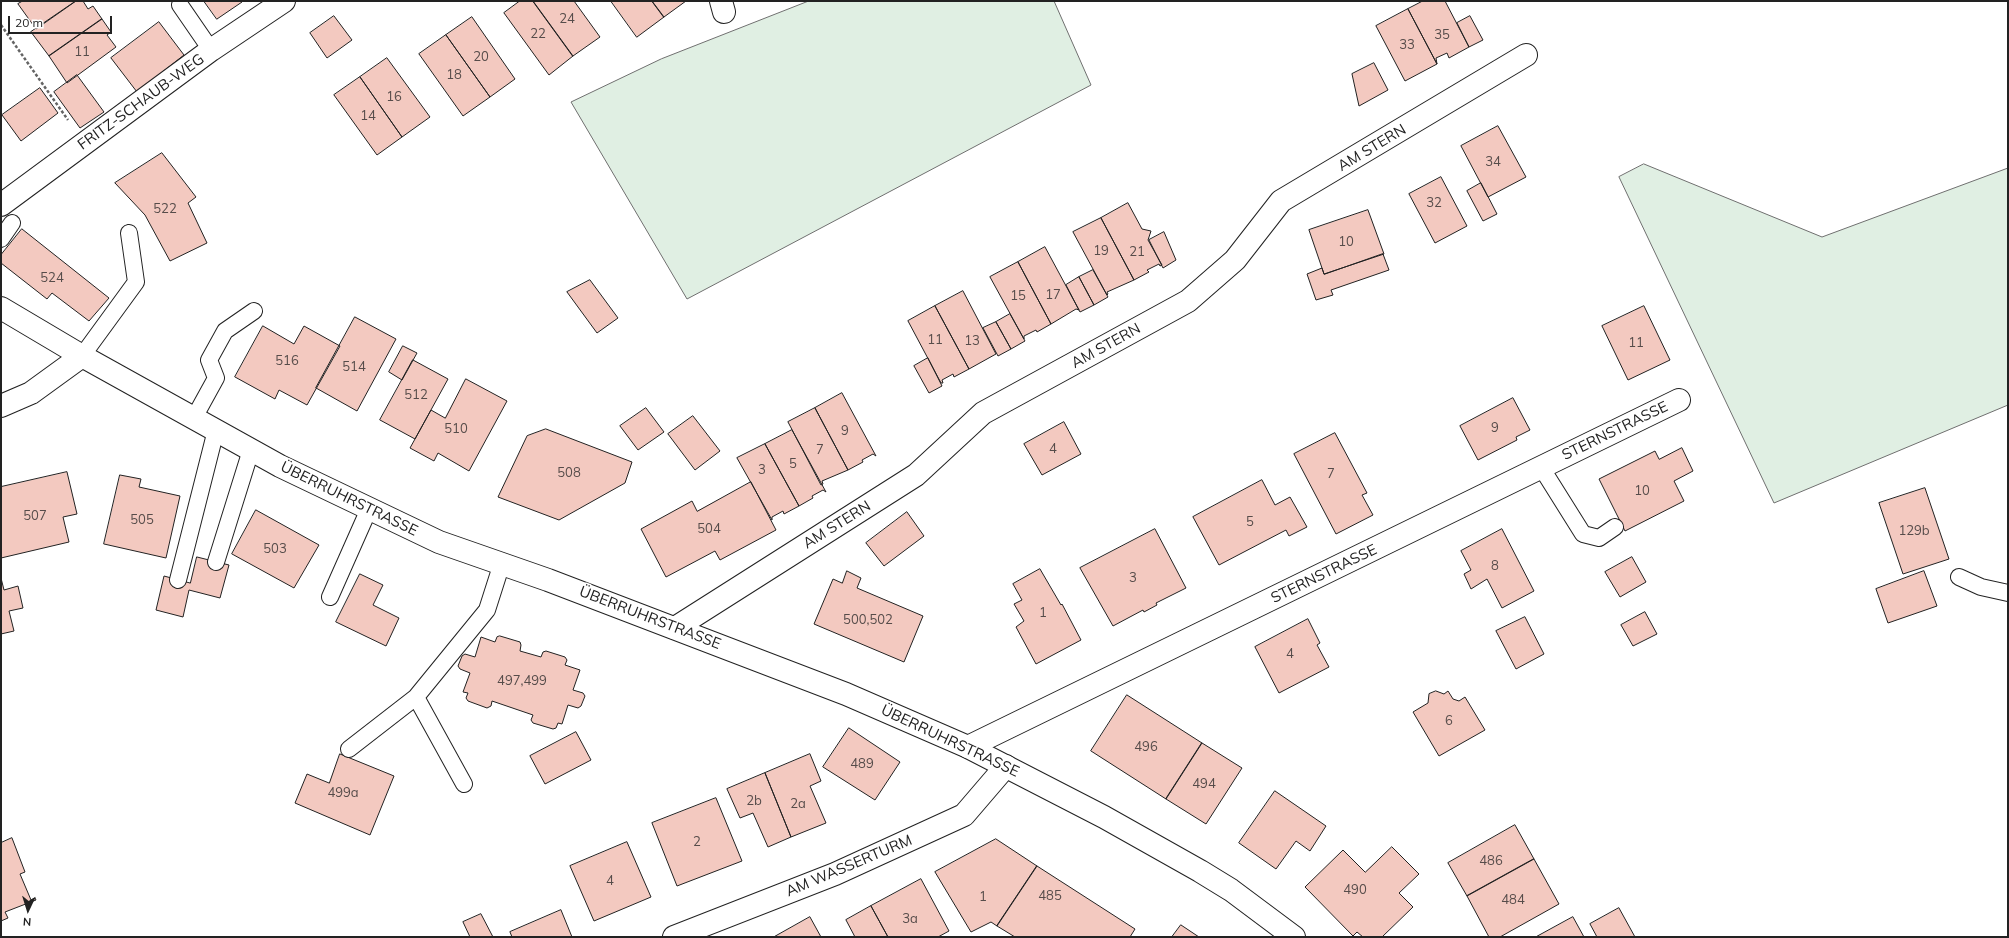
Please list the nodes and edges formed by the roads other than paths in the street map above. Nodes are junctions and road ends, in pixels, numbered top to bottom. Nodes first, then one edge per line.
1 (284, 1) edge
2 (180, 5) dead end
3 (211, 50) junction
4 (1526, 55) dead end
5 (6, 214) edge
6 (129, 233) dead end
7 (1, 238) edge
8 (1, 308) edge
9 (254, 311) dead end
10 (82, 356) junction
11 (1679, 400) dead end
12 (1, 406) edge
13 (194, 418) junction
14 (216, 430) junction
15 (251, 450) junction
16 (1542, 467) junction
17 (369, 509) junction
18 (1615, 527) dead end
19 (216, 562) dead end
20 (502, 563) junction
21 (1959, 577) dead end
22 (178, 580) dead end
23 (2008, 593) edge
24 (330, 597) dead end
25 (675, 628) junction
26 (416, 697) junction
27 (968, 747) junction
28 (349, 749) dead end
29 (1006, 766) junction
30 (464, 784) dead end
31 (674, 937) edge
32 (1294, 937) edge

1 - 3 street, FRITZ-SCHAUB-WEG
2 - 3 lane
3 - 5 street, FRITZ-SCHAUB-WEG
4 - 25 street, AM STERN
5 - 7 lane
6 - 10 lane
8 - 10 street, ÜBERRUHRSTRASSE
9 - 13 lane
10 - 12 street
10 - 13 street, ÜBERRUHRSTRASSE
11 - 16 street, STERNSTRASSE
13 - 14 street, ÜBERRUHRSTRASSE
14 - 15 street, ÜBERRUHRSTRASSE
14 - 22 lane
15 - 17 street, ÜBERRUHRSTRASSE
15 - 19 lane
16 - 18 lane
16 - 27 street, STERNSTRASSE
17 - 20 street, ÜBERRUHRSTRASSE
17 - 24 lane
20 - 25 street, ÜBERRUHRSTRASSE
20 - 26 lane
21 - 23 lane
25 - 27 street, ÜBERRUHRSTRASSE
26 - 28 lane
26 - 30 lane
27 - 29 street, ÜBERRUHRSTRASSE
29 - 31 street, AM WASSERTURM
29 - 32 street, ÜBERRUHRSTRASSE

